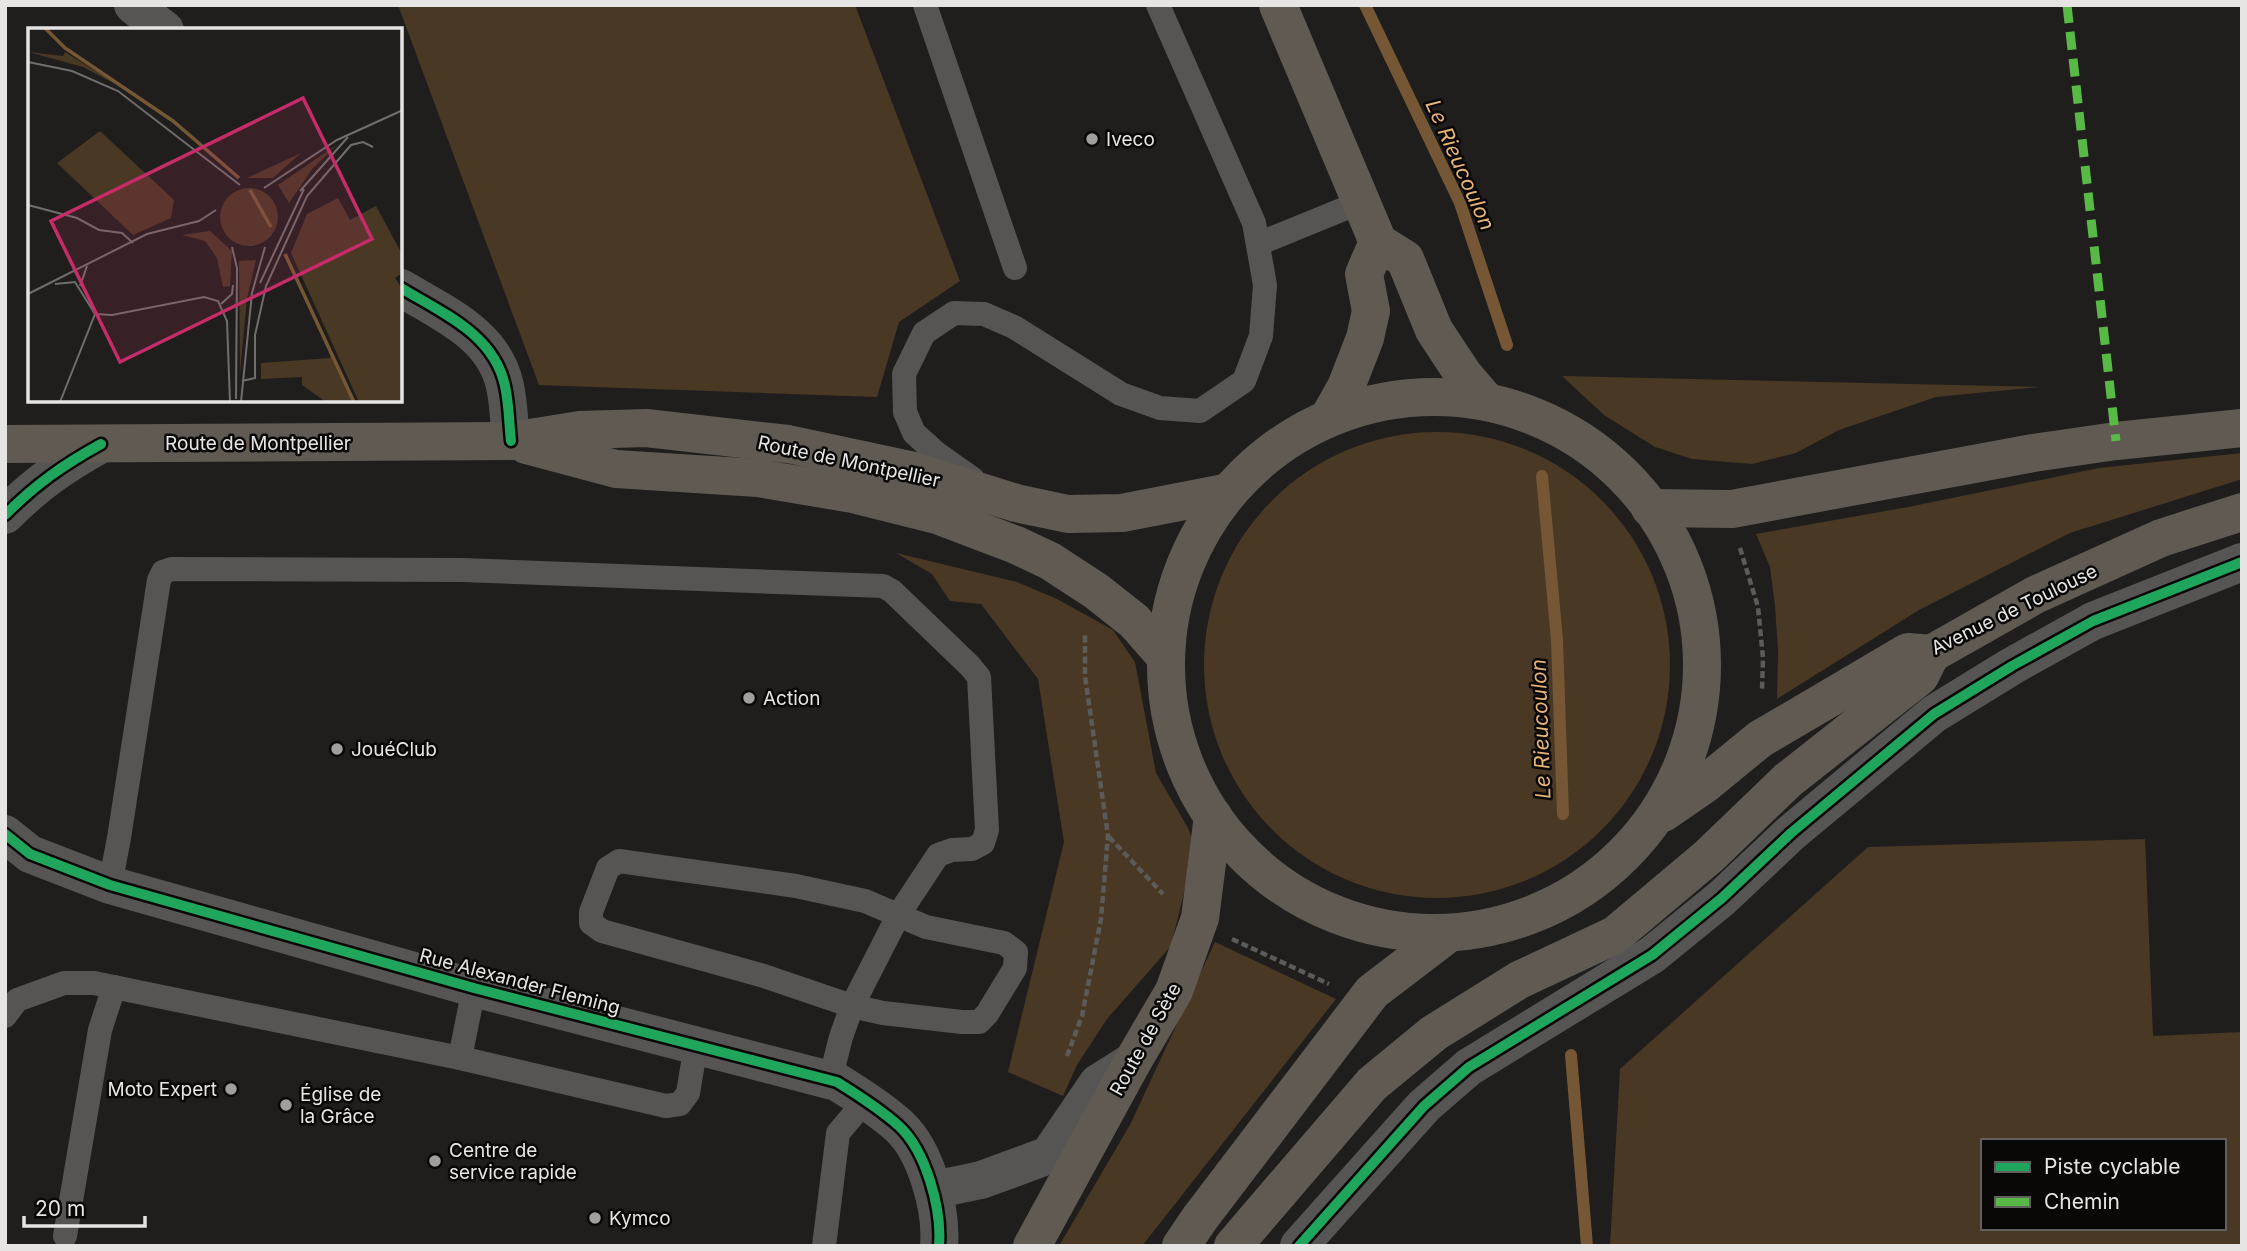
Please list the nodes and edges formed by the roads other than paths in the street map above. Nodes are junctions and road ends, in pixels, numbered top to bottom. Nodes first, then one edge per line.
1 (133, 5) edge
2 (925, 5) edge
3 (1158, 5) edge
4 (1278, 5) edge
5 (162, 28) edge
6 (1361, 202) junction
7 (1378, 242) junction
8 (1258, 244) junction
9 (1015, 268) dead end
10 (402, 289) edge
11 (1487, 402) junction
12 (1329, 417) junction
13 (2242, 428) edge
14 (511, 441) junction
15 (5, 444) edge
16 (101, 444) junction
17 (1225, 493) junction
18 (1016, 503) junction
19 (1650, 508) junction
20 (2242, 512) edge
21 (5, 515) edge
22 (2242, 562) edge
23 (1931, 654) junction
24 (1164, 655) junction
25 (1213, 816) junction
26 (1658, 816) junction
27 (5, 834) edge
28 (110, 885) junction
29 (899, 914) junction
30 (1448, 934) junction
31 (114, 987) junction
32 (474, 988) junction
33 (852, 1006) junction
34 (5, 1016) edge
35 (696, 1045) junction
36 (460, 1058) junction
37 (1133, 1061) junction
38 (830, 1080) junction
39 (866, 1100) junction
40 (933, 1190) junction
41 (65, 1236) dead end
42 (824, 1246) edge
43 (939, 1246) edge
44 (1032, 1246) edge
45 (1181, 1246) edge
46 (1233, 1246) edge
47 (1299, 1246) edge

1 - 5 street
2 - 9 lane
3 - 8 lane
4 - 6 main road
6 - 7 main road
6 - 8 lane
7 - 11 main road
7 - 12 main road
8 - 18 lane
10 - 14 street
11 - 12 main road
11 - 19 main road
12 - 17 main road
13 - 19 main road
14 - 16 main road, Route de Montpellier
14 - 18 main road, Route de Montpellier
14 - 24 main road, Route de Montpellier
15 - 16 main road, Route de Montpellier
16 - 21 street
17 - 18 main road, Route de Montpellier
17 - 24 main road
19 - 26 main road
20 - 23 main road, Avenue de Toulouse
22 - 47 street
23 - 26 main road, Avenue de Toulouse
23 - 46 main road
24 - 25 main road
25 - 30 main road
25 - 37 main road, Route de Sète
26 - 30 main road
27 - 28 street, Rue Alexander Fleming
28 - 29 lane
28 - 32 street, Rue Alexander Fleming
29 - 33 lane
29 - 33 lane
29 - 33 lane
30 - 45 main road
31 - 34 lane
31 - 36 lane
31 - 41 lane
32 - 35 street, Rue Alexander Fleming
32 - 36 lane
33 - 38 lane
35 - 36 lane
35 - 38 street, Rue Alexander Fleming
37 - 40 street
37 - 44 main road, Route de Sète
38 - 39 street, Rue Alexander Fleming
39 - 40 street, Rue Alexander Fleming
39 - 42 lane
40 - 43 street, Rue Alexander Fleming

